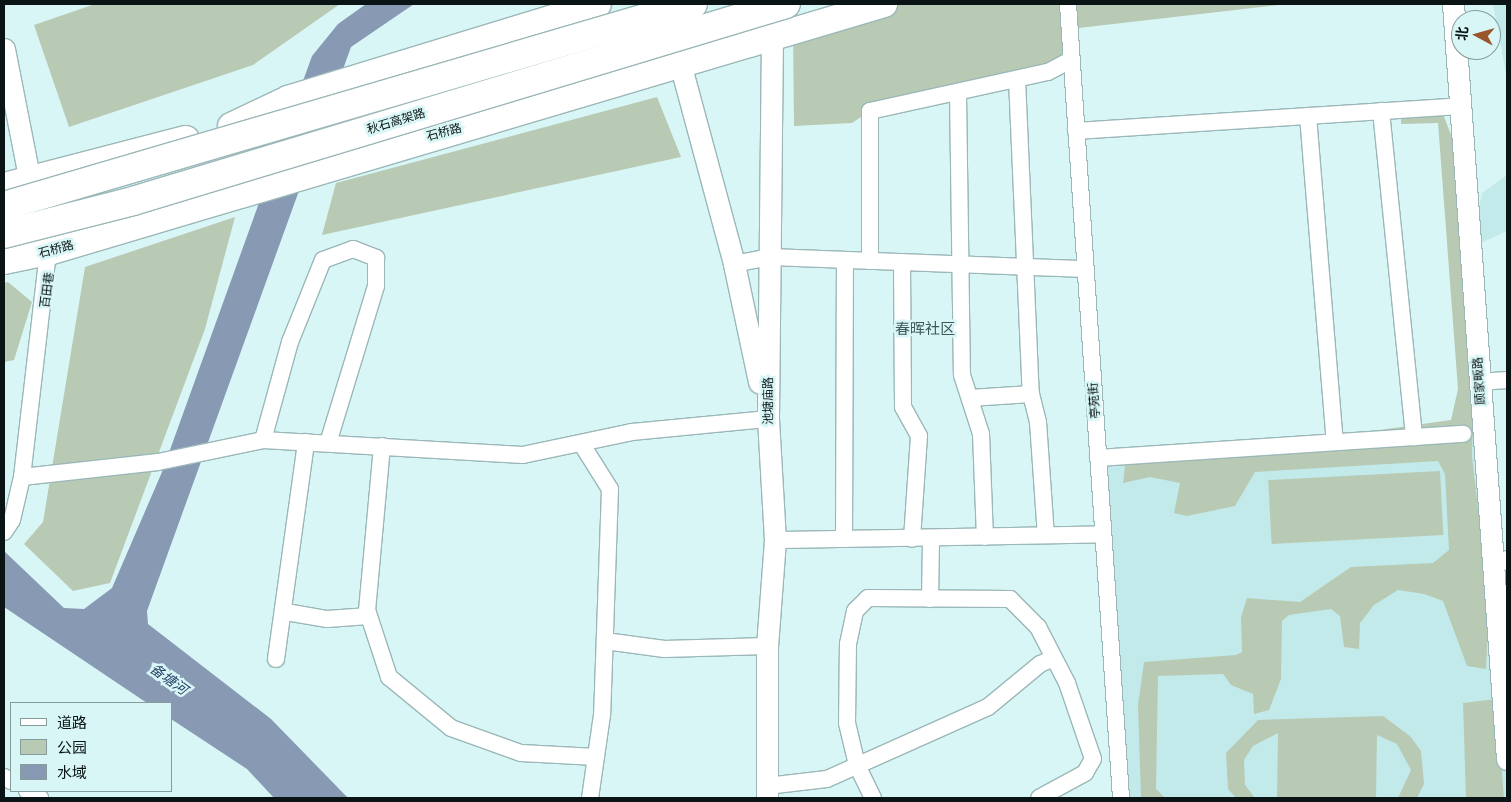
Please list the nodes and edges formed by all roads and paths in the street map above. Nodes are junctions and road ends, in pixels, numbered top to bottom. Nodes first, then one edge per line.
1 (598, 4) edge
2 (644, 4) edge
3 (693, 4) edge
4 (764, 4) edge
5 (786, 4) edge
6 (884, 4) edge
7 (1068, 4) edge
8 (1453, 4) edge
9 (772, 35) junction
10 (4, 48) edge
11 (1072, 59) junction
12 (681, 67) junction
13 (1017, 79) junction
14 (356, 84) junction
15 (958, 93) junction
16 (1460, 106) junction
17 (1381, 111) junction
18 (1308, 116) junction
19 (1076, 131) junction
20 (30, 181) junction
21 (4, 186) edge
22 (4, 206) edge
23 (4, 234) edge
24 (52, 252) junction
25 (770, 257) junction
26 (4, 260) edge
27 (845, 260) junction
28 (870, 261) junction
29 (902, 262) junction
30 (734, 264) junction
31 (960, 264) junction
32 (1027, 267) junction
33 (1086, 269) junction
34 (1507, 380) edge
35 (1480, 382) junction
36 (1031, 394) junction
37 (970, 398) junction
38 (768, 419) junction
39 (1463, 434) dead end
40 (1414, 437) junction
41 (263, 440) junction
42 (306, 442) junction
43 (1335, 442) junction
44 (328, 443) junction
45 (581, 443) junction
46 (382, 446) junction
47 (1098, 458) junction
48 (22, 476) junction
49 (4, 532) edge
50 (1103, 534) junction
51 (1046, 536) junction
52 (985, 538) junction
53 (844, 539) junction
54 (912, 539) junction
55 (931, 539) junction
56 (776, 540) junction
57 (1502, 562) edge
58 (930, 599) junction
59 (286, 612) junction
60 (369, 616) junction
61 (605, 641) junction
62 (767, 646) junction
63 (1054, 658) junction
64 (276, 659) dead end
65 (596, 757) junction
66 (1507, 759) edge
67 (857, 765) junction
68 (29, 792) edge
69 (767, 792) edge
70 (40, 798) edge
71 (590, 798) edge
72 (873, 798) edge
73 (1039, 798) edge
74 (1121, 798) edge

1 - 14 main road
2 - 14 main road
3 - 22 highway, bridge
4 - 9 street, 池塘庙路
5 - 23 highway, 秋石高架路, bridge
6 - 9 main road, 石桥路
7 - 11 street, 亭苑街
8 - 16 street, 顾家畈路
9 - 12 main road, 石桥路
9 - 25 street, 池塘庙路
10 - 20 street, 百田巷
11 - 13 street
11 - 19 street, 亭苑街
12 - 24 main road, 石桥路
12 - 30 street
13 - 15 street
13 - 32 street
14 - 20 main road
15 - 28 street
15 - 31 street
16 - 17 street
16 - 35 street, 顾家畈路
17 - 18 street
17 - 40 street
18 - 19 street
18 - 43 street
19 - 33 street, 亭苑街
20 - 21 main road
20 - 24 street, 百田巷
24 - 26 main road, 石桥路
24 - 48 street, 百田巷
25 - 27 street
25 - 30 street
25 - 38 street, 池塘庙路
27 - 28 street
27 - 53 street
28 - 29 street
29 - 31 street
29 - 54 street
30 - 38 street
31 - 32 street
31 - 37 street
32 - 33 street
32 - 36 street
33 - 47 street, 亭苑街
34 - 35 street
35 - 57 street, 顾家畈路
36 - 37 street
36 - 51 street
37 - 52 street
38 - 45 street
38 - 56 street, 池塘庙路
39 - 40 street
40 - 43 street
41 - 42 street
41 - 44 street
41 - 48 street
42 - 44 street
42 - 59 street
43 - 47 street
44 - 46 street
45 - 46 street
45 - 61 street
46 - 60 street
47 - 50 street, 亭苑街
48 - 49 street, 百田巷
50 - 51 street
50 - 74 street, 亭苑街
51 - 52 street
52 - 55 street
53 - 54 street
53 - 56 street
54 - 55 street
55 - 58 street
56 - 62 street, 池塘庙路
57 - 66 street, 顾家畈路
58 - 63 street
58 - 67 street
59 - 60 street
59 - 64 street
60 - 65 street
61 - 62 street
61 - 65 street
62 - 69 street, 池塘庙路
63 - 67 street
63 - 73 street
65 - 71 street
67 - 69 street
67 - 72 street
68 - 70 street

